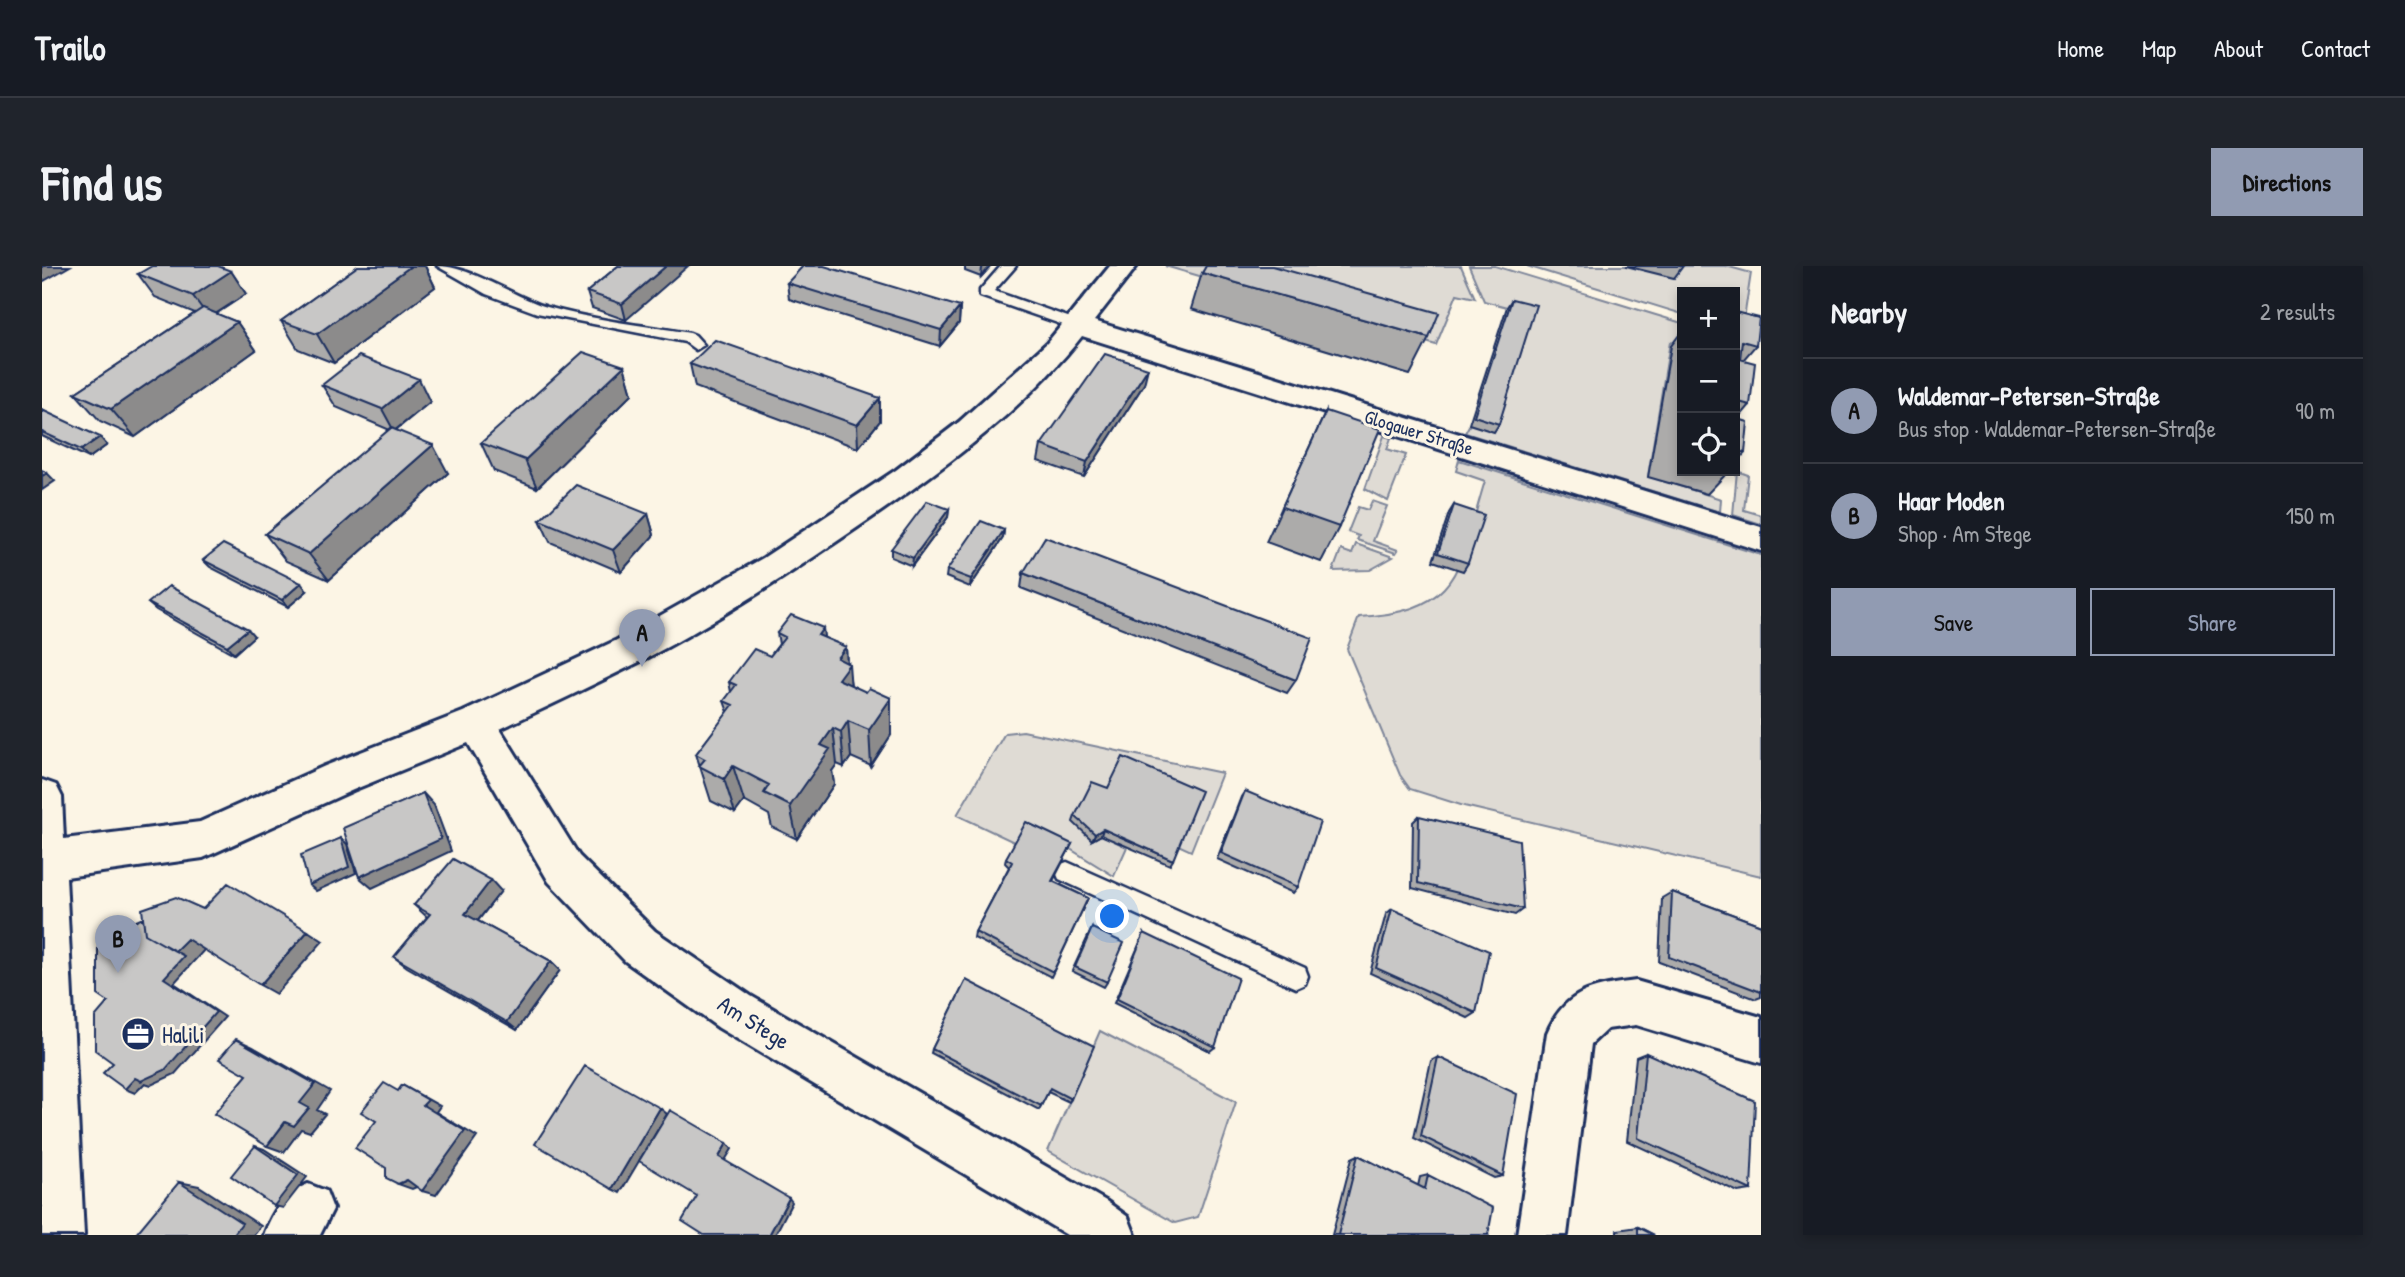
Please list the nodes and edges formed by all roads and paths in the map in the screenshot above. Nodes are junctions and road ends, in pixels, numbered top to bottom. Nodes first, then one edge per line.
1 (443, 266) edge
2 (1009, 266) edge
3 (1124, 266) edge
4 (1077, 325) junction
5 (695, 345) dead end
6 (1761, 539) edge
7 (476, 723) junction
8 (42, 797) edge
9 (43, 860) edge
10 (1067, 872) dead end
11 (1296, 976) dead end
12 (1761, 1040) edge
13 (56, 1232) edge
14 (1110, 1235) edge
15 (1542, 1235) edge

1 - 5 lane
2 - 4 lane
3 - 4 street
4 - 6 street, Glogauer Straße
4 - 7 street
7 - 9 street
7 - 14 street, Am Stege
8 - 9 street
9 - 13 street
10 - 11 lane
12 - 15 street

